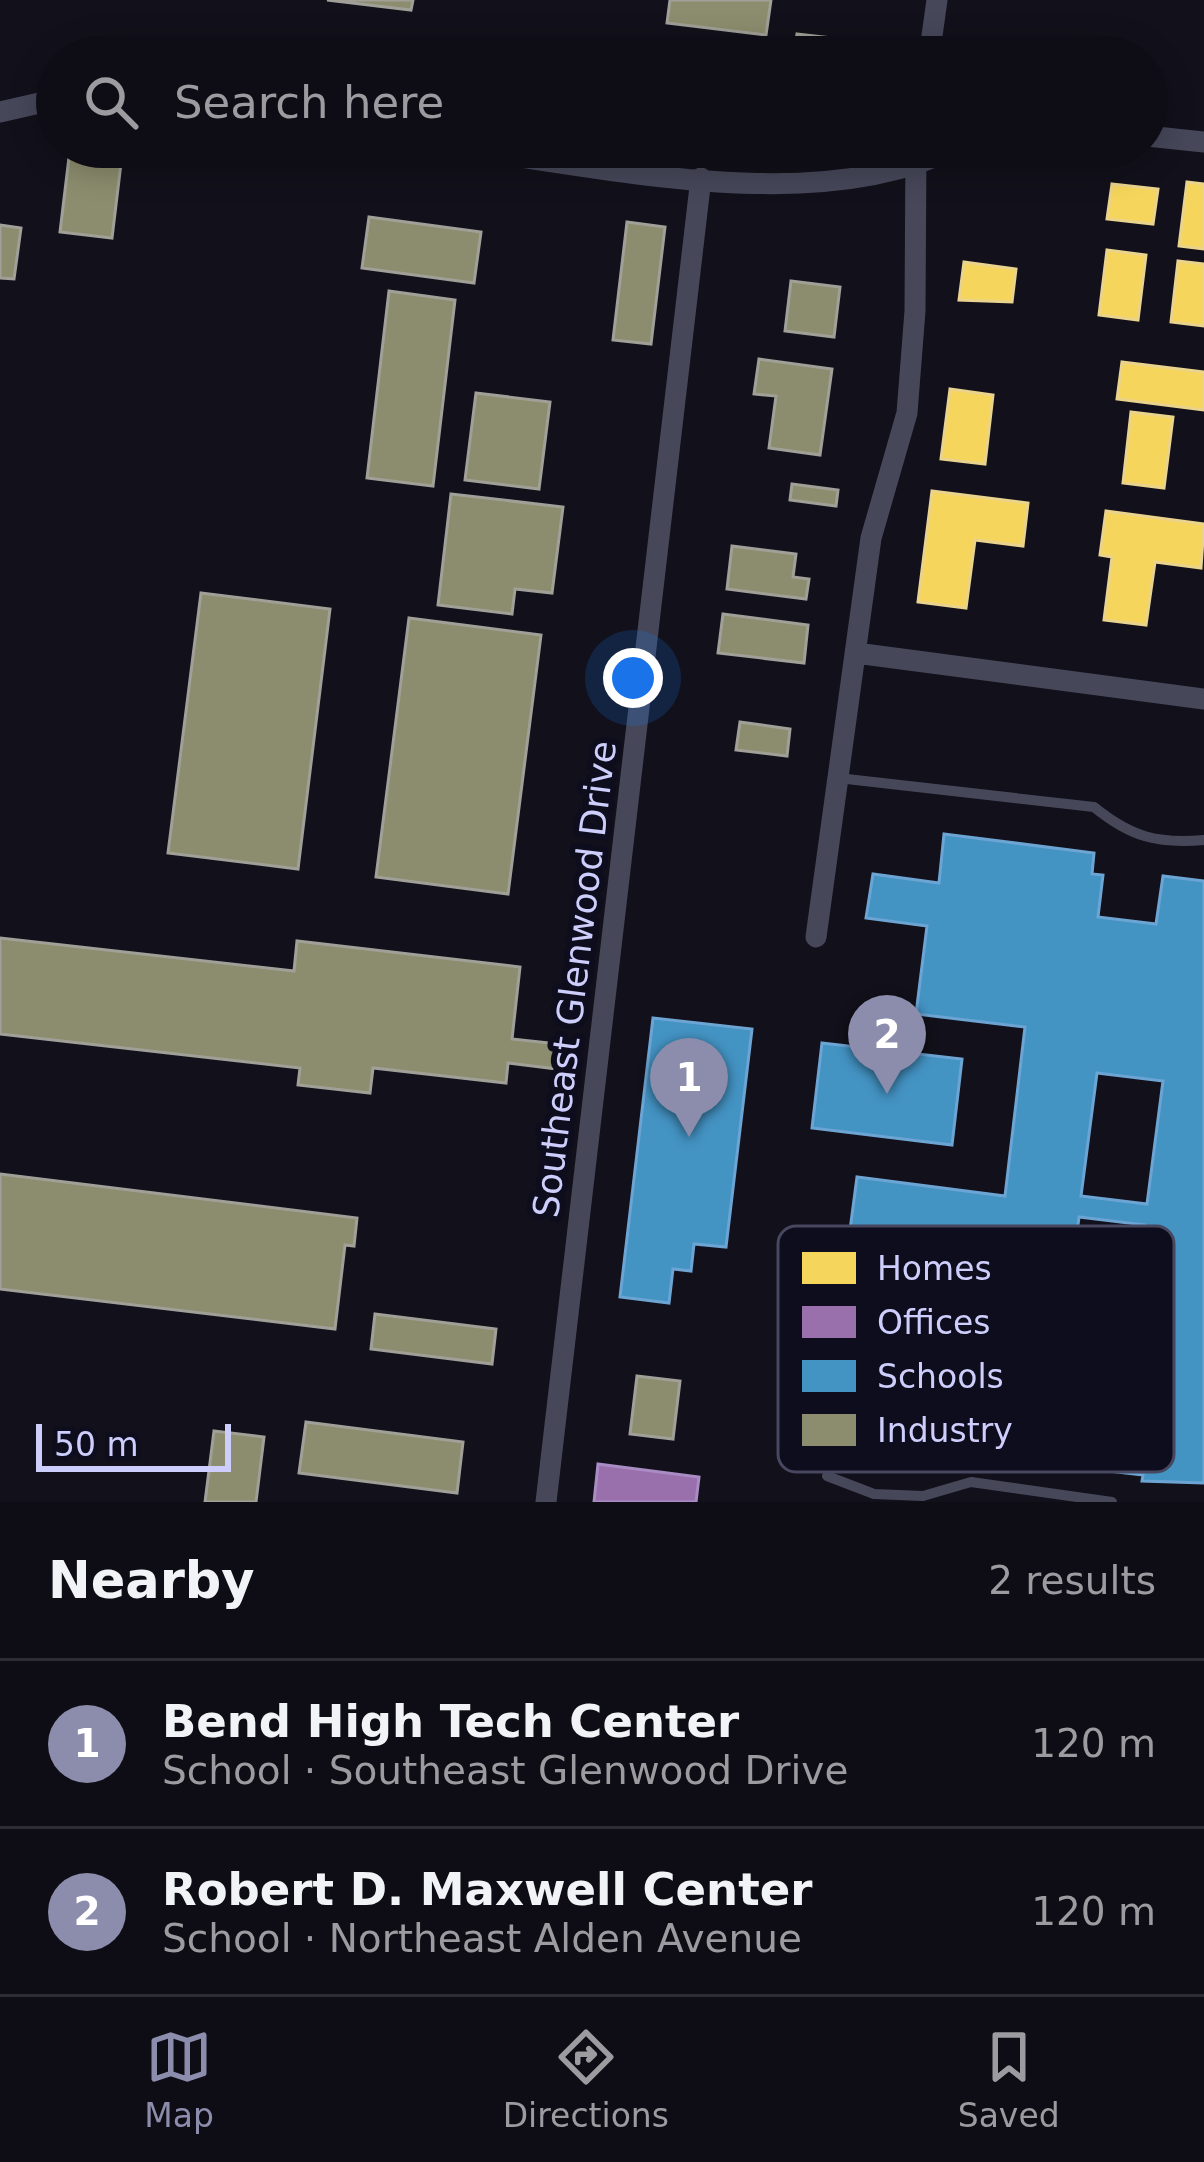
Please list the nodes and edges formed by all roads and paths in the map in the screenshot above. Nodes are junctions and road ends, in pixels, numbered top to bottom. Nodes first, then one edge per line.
1 (937, 0) edge
2 (932, 36) edge
3 (36, 103) edge
4 (0, 112) edge
5 (1168, 138) edge
6 (1204, 142) edge
7 (620, 168) edge
8 (887, 168) edge
9 (915, 168) edge
10 (701, 178) junction
11 (856, 653) junction
12 (1204, 699) edge
13 (838, 778) junction
14 (1204, 840) edge
15 (816, 937) dead end
16 (827, 1476) dead end
17 (546, 1502) edge
18 (1112, 1502) edge

1 - 2 street
3 - 4 street
5 - 6 street
7 - 10 street
8 - 10 street
9 - 11 street
10 - 17 street, Southeast Glenwood Drive
11 - 12 street
11 - 13 street
13 - 14 lane
13 - 15 street
16 - 18 lane

